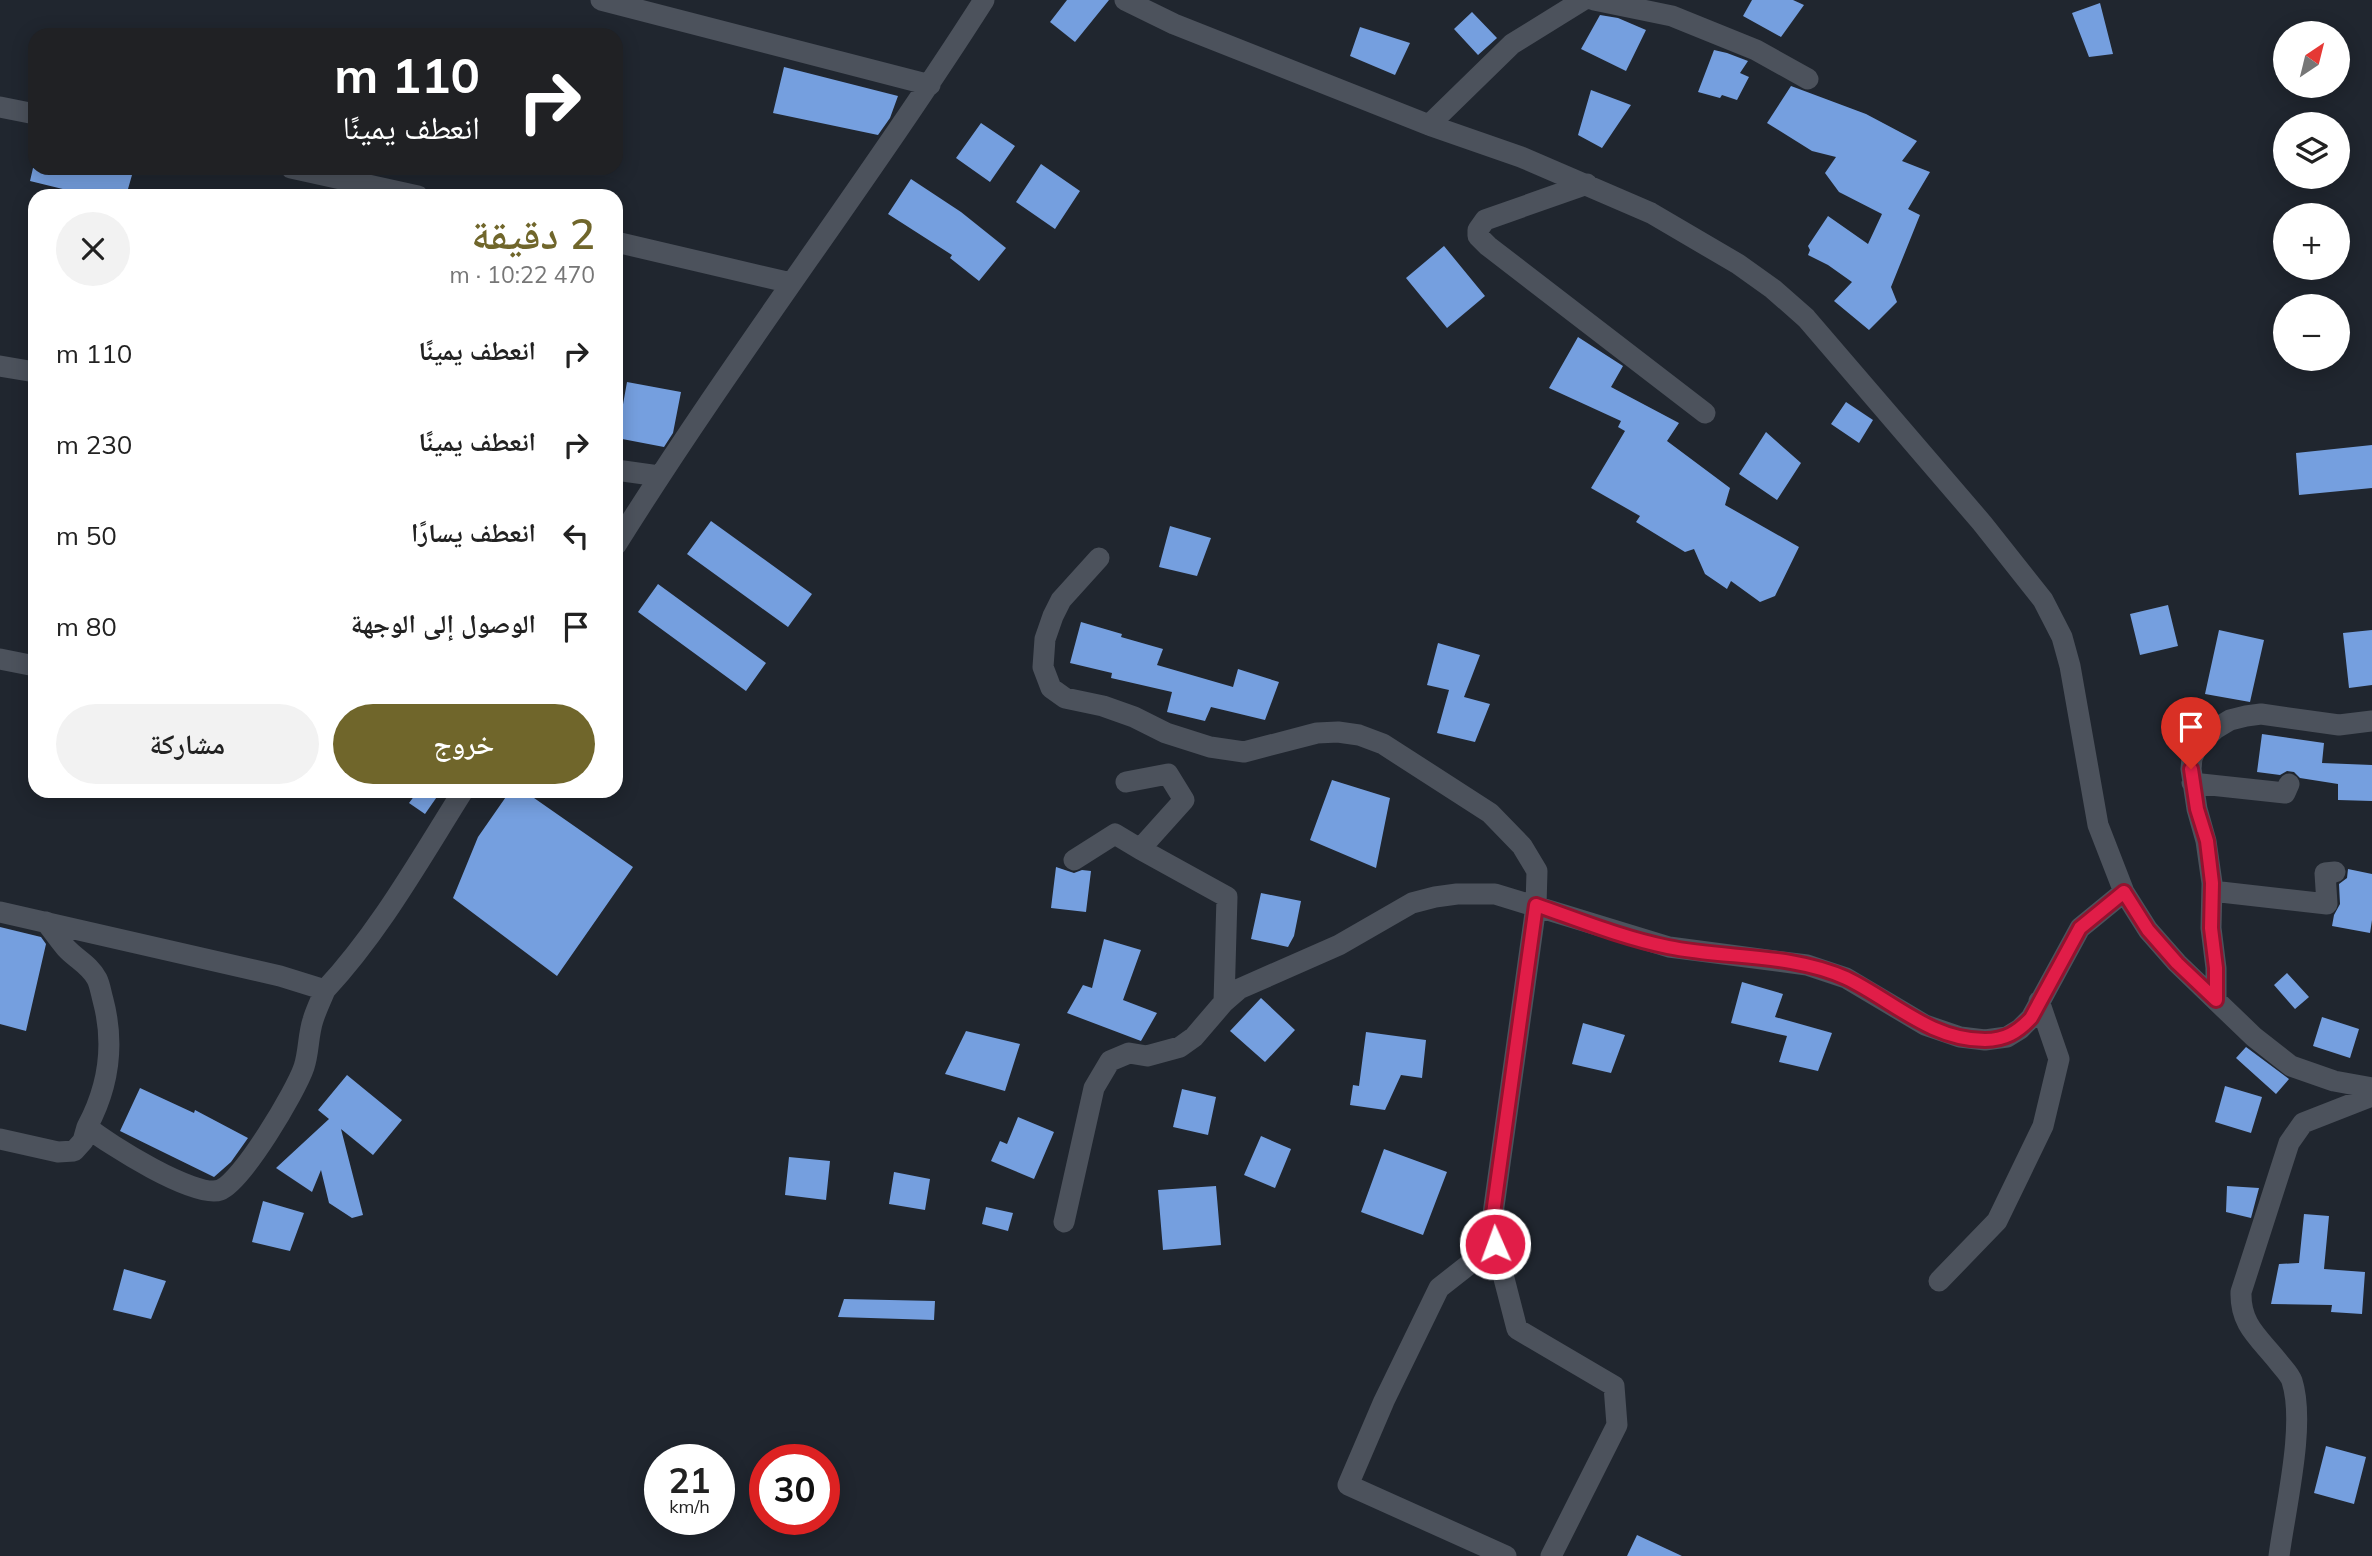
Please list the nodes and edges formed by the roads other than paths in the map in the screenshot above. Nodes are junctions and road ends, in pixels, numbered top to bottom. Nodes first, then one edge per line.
1 (601, 0) edge
2 (984, 0) edge
3 (1125, 0) edge
4 (1583, 0) edge
5 (1594, 0) edge
6 (1808, 79) dead end
7 (930, 85) junction
8 (0, 107) edge
9 (28, 113) edge
10 (1429, 125) junction
11 (323, 175) edge
12 (1587, 184) junction
13 (386, 189) edge
14 (623, 244) edge
15 (791, 283) junction
16 (0, 366) edge
17 (28, 371) edge
18 (1705, 413) dead end
19 (623, 471) edge
20 (659, 476) junction
21 (623, 534) edge
22 (1099, 558) dead end
23 (0, 659) edge
24 (28, 665) edge
25 (2372, 721) edge
26 (1126, 782) dead end
27 (2192, 783) junction
28 (2288, 784) dead end
29 (459, 798) edge
30 (1140, 849) junction
31 (1074, 860) dead end
32 (2335, 872) dead end
33 (2212, 891) junction
34 (2124, 892) junction
35 (1536, 905) junction
36 (0, 912) edge
37 (46, 922) junction
38 (325, 990) junction
39 (2216, 1000) junction
40 (2039, 1001) junction
41 (1224, 1002) junction
42 (2372, 1088) edge
43 (2372, 1096) edge
44 (87, 1127) junction
45 (0, 1139) edge
46 (1064, 1222) dead end
47 (1495, 1244) junction
48 (1939, 1281) dead end
49 (1506, 1556) edge
50 (1551, 1556) edge
51 (2279, 1556) edge

1 - 7 street
2 - 7 street
3 - 10 street
4 - 10 street
5 - 6 street
7 - 15 street
8 - 9 street
10 - 12 street
11 - 13 street
12 - 18 street
12 - 34 street
14 - 15 street
15 - 20 street
16 - 17 street
19 - 20 street
20 - 21 street
22 - 35 street
23 - 24 street
25 - 27 street
26 - 30 street
27 - 28 street
27 - 33 street
29 - 38 street
30 - 31 street
30 - 41 street
32 - 33 street
33 - 39 street
34 - 39 street
34 - 40 street
35 - 40 street
35 - 41 street
35 - 47 street
36 - 37 street
37 - 38 street
37 - 44 street
38 - 44 street
39 - 42 street
40 - 48 street
41 - 46 street
43 - 51 street
44 - 45 street
47 - 49 street
47 - 50 street

